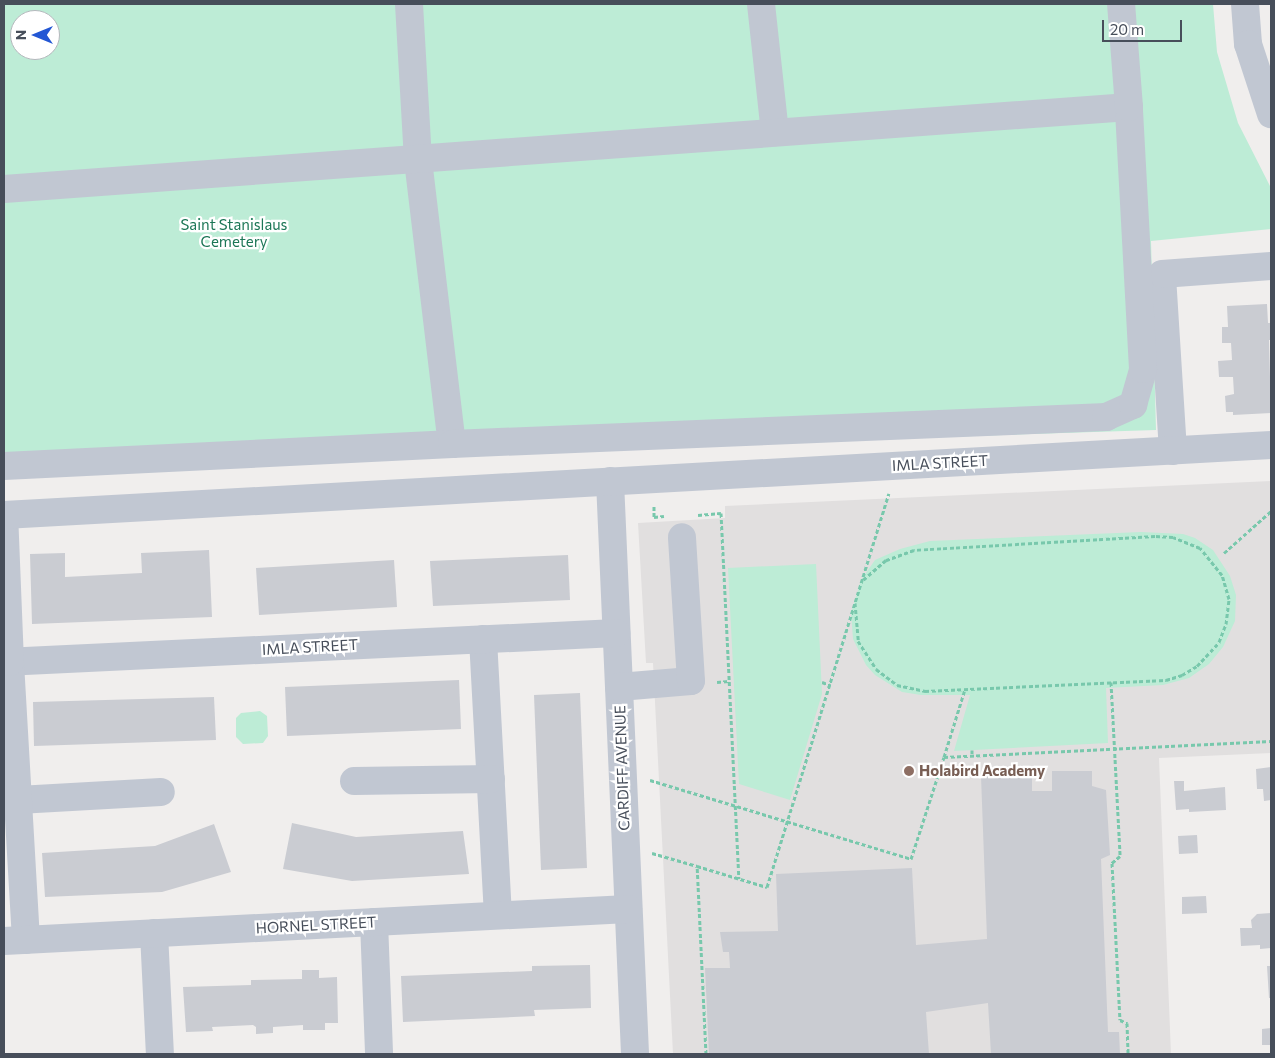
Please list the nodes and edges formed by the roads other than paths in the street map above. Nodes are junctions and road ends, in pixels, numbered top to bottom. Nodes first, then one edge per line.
1 (409, 4) edge
2 (761, 4) edge
3 (1121, 4) edge
4 (1245, 4) edge
5 (1129, 107) junction
6 (1271, 114) edge
7 (775, 132) junction
8 (418, 160) junction
9 (4, 189) edge
10 (1271, 266) edge
11 (452, 444) junction
12 (1271, 445) edge
13 (1172, 451) junction
14 (4, 466) edge
15 (610, 481) junction
16 (682, 537) dead end
17 (616, 632) junction
18 (483, 639) junction
19 (7, 662) edge
20 (618, 687) junction
21 (491, 779) junction
22 (354, 781) dead end
23 (161, 792) dead end
24 (18, 800) junction
25 (628, 908) junction
26 (498, 915) junction
27 (374, 922) junction
28 (154, 933) junction
29 (15, 940) edge
30 (160, 1054) edge
31 (379, 1054) edge
32 (635, 1054) edge

1 - 8 street
2 - 7 street
3 - 5 street
4 - 6 street
5 - 7 street
5 - 11 street
7 - 8 street
8 - 9 street
8 - 11 street
10 - 13 street
11 - 14 street
12 - 13 street, IMLA STREET
13 - 15 street, IMLA STREET
15 - 17 street, CARDIFF AVENUE
15 - 19 street, IMLA STREET
16 - 20 street
17 - 18 street, IMLA STREET
17 - 20 street, CARDIFF AVENUE
18 - 19 street, IMLA STREET
18 - 21 street
19 - 24 street
20 - 25 street, CARDIFF AVENUE
21 - 22 street
21 - 26 street
23 - 24 street
24 - 29 street
25 - 26 street, HORNEL STREET
25 - 32 street, CARDIFF AVENUE
26 - 27 street, HORNEL STREET
27 - 28 street, HORNEL STREET
27 - 31 street
28 - 29 street, HORNEL STREET
28 - 30 street

